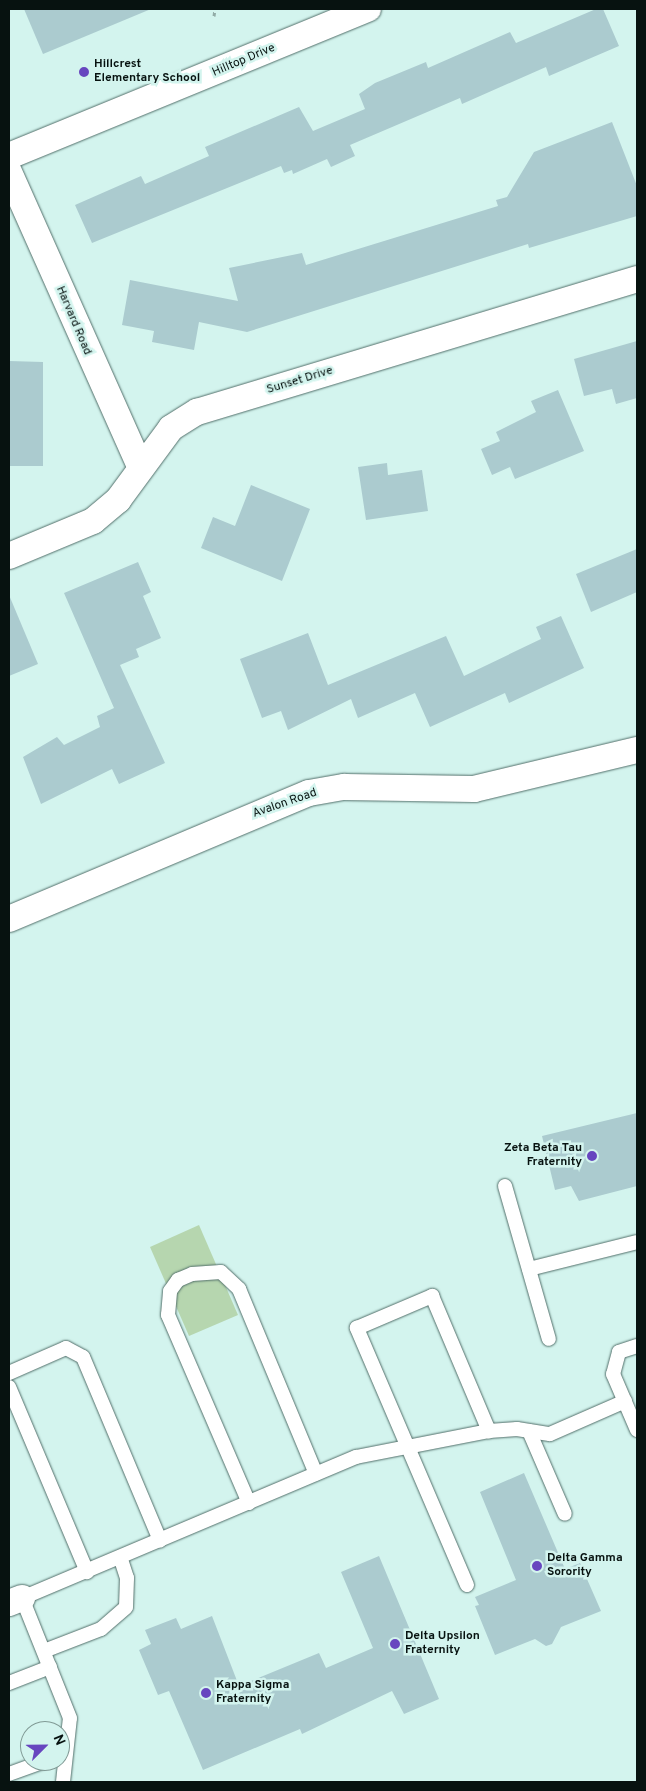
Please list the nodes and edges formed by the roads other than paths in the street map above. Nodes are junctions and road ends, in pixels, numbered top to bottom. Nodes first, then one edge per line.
1 (368, 9) edge
2 (9, 156) edge
3 (9, 172) edge
4 (637, 279) edge
5 (141, 468) junction
6 (9, 556) edge
7 (637, 750) edge
8 (9, 918) edge
9 (505, 1186) dead end
10 (637, 1242) edge
11 (529, 1268) junction
12 (549, 1339) dead end
13 (637, 1346) edge
14 (9, 1372) edge
15 (9, 1387) edge
16 (625, 1401) junction
17 (637, 1430) edge
18 (489, 1431) junction
19 (529, 1431) junction
20 (407, 1445) junction
21 (316, 1474) junction
22 (250, 1502) junction
23 (565, 1514) dead end
24 (160, 1540) junction
25 (120, 1558) junction
26 (87, 1572) junction
27 (467, 1585) dead end
28 (15, 1600) edge
29 (44, 1651) junction
30 (50, 1667) junction
31 (9, 1683) edge
32 (69, 1721) edge

1 - 2 street, Hilltop Drive
3 - 5 street, Harvard Road
4 - 5 street, Sunset Drive
5 - 6 street, Sunset Drive
7 - 8 street, Avalon Road
9 - 11 lane
10 - 11 lane
11 - 12 lane
13 - 16 lane
14 - 24 lane
15 - 26 lane
16 - 17 lane
16 - 19 lane
18 - 19 lane
18 - 20 lane
18 - 20 lane
19 - 23 lane
20 - 21 lane
20 - 27 lane
21 - 22 lane
21 - 22 lane
22 - 24 lane
24 - 25 lane
25 - 26 lane
25 - 29 lane
26 - 28 lane
28 - 29 lane
29 - 30 lane
30 - 31 lane
30 - 32 lane

